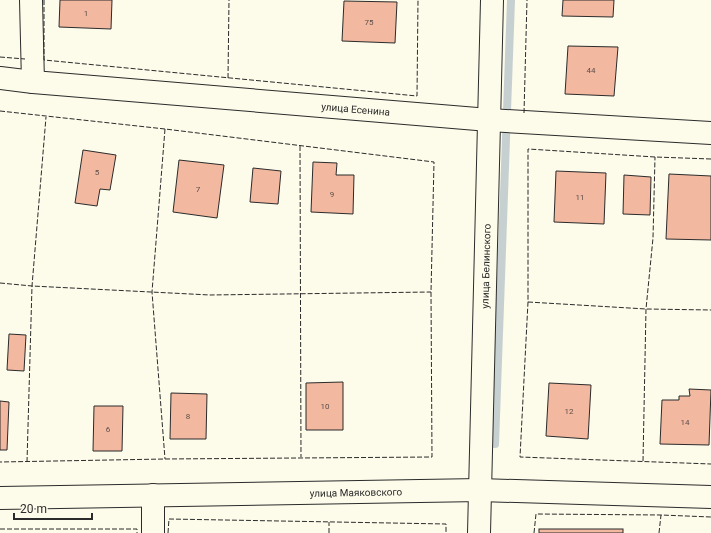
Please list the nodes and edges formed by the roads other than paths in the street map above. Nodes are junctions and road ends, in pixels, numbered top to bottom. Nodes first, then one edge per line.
1 (31, 0) edge
2 (492, 0) edge
3 (0, 78) edge
4 (33, 82) junction
5 (488, 120) junction
6 (711, 133) edge
7 (480, 490) junction
8 (153, 495) junction
9 (711, 497) edge
10 (0, 498) edge
11 (152, 533) edge
12 (479, 533) edge

1 - 4 street
2 - 5 street, улица Белинского
3 - 4 street, улица Есенина
4 - 5 street, улица Есенина
5 - 6 street, улица Есенина
5 - 7 street, улица Белинского
7 - 8 street, улица Маяковского
7 - 9 street, улица Маяковского
7 - 12 street, улица Белинского
8 - 10 street, улица Маяковского
8 - 11 street

